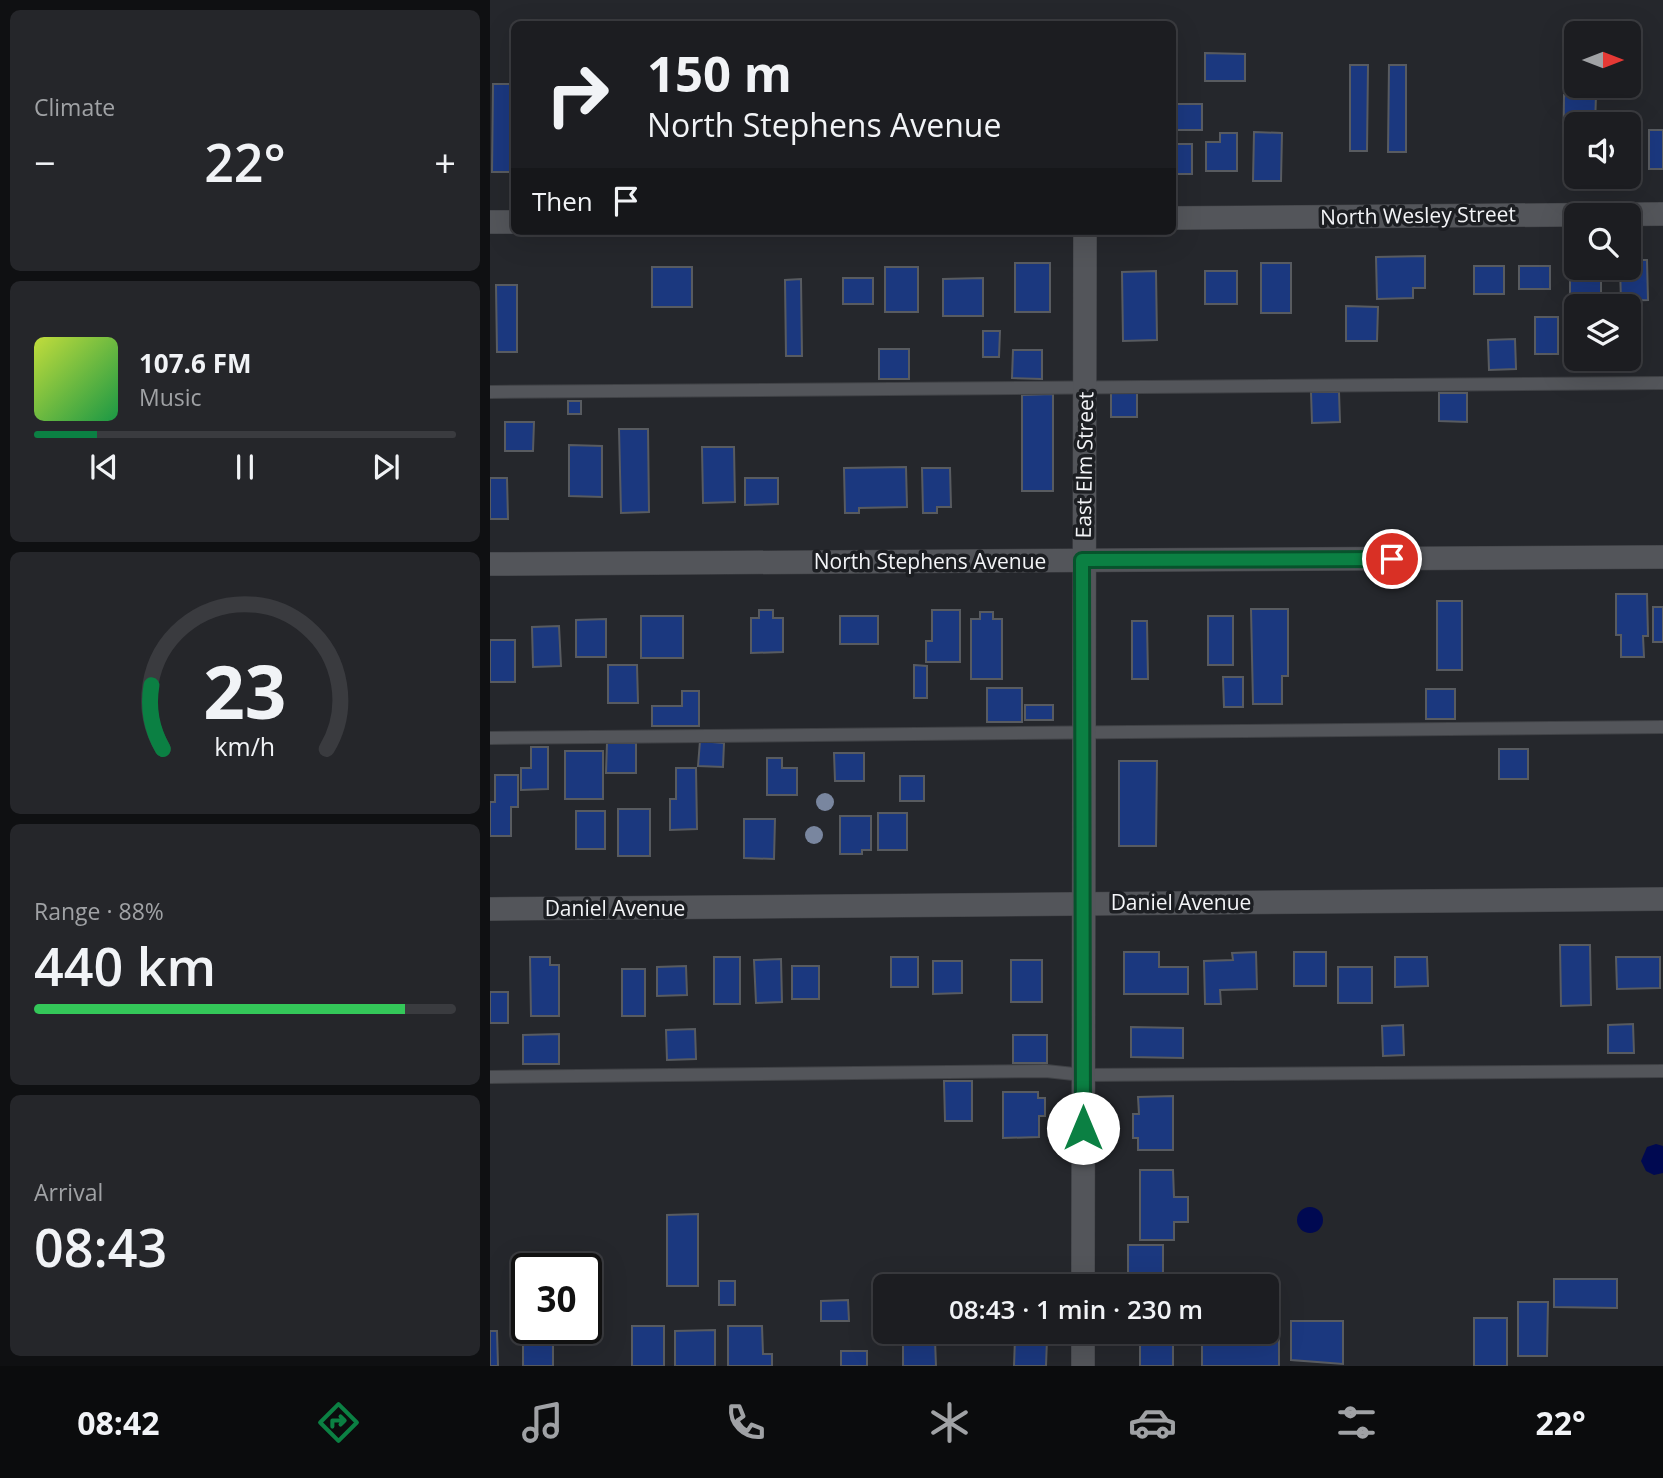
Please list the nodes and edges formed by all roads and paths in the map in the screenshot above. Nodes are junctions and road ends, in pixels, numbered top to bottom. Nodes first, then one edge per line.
1 (1663, 214) edge
2 (1176, 218) edge
3 (490, 222) edge
4 (511, 222) edge
5 (1085, 235) edge
6 (1663, 383) edge
7 (1085, 387) junction
8 (490, 392) edge
9 (1663, 557) edge
10 (1082, 560) junction
11 (490, 564) edge
12 (1663, 727) edge
13 (1082, 733) junction
14 (490, 738) edge
15 (1663, 899) edge
16 (1082, 902) junction
17 (490, 909) edge
18 (1663, 1071) edge
19 (1083, 1075) junction
20 (490, 1077) edge
21 (1083, 1274) edge
22 (1083, 1344) edge
23 (1083, 1366) edge

1 - 2 street, North Wesley Street
3 - 4 street
5 - 7 street, East Elm Street
6 - 7 lane
7 - 8 lane
7 - 10 street, East Elm Street
9 - 10 street, North Stephens Avenue
10 - 11 street, North Stephens Avenue
10 - 13 street, East Elm Street
12 - 13 lane
13 - 14 lane
13 - 16 street, East Elm Street
15 - 16 street, Daniel Avenue
16 - 17 street, Daniel Avenue
16 - 19 street, East Elm Street
18 - 19 lane
19 - 20 lane
19 - 21 street, East Elm Street
22 - 23 street

